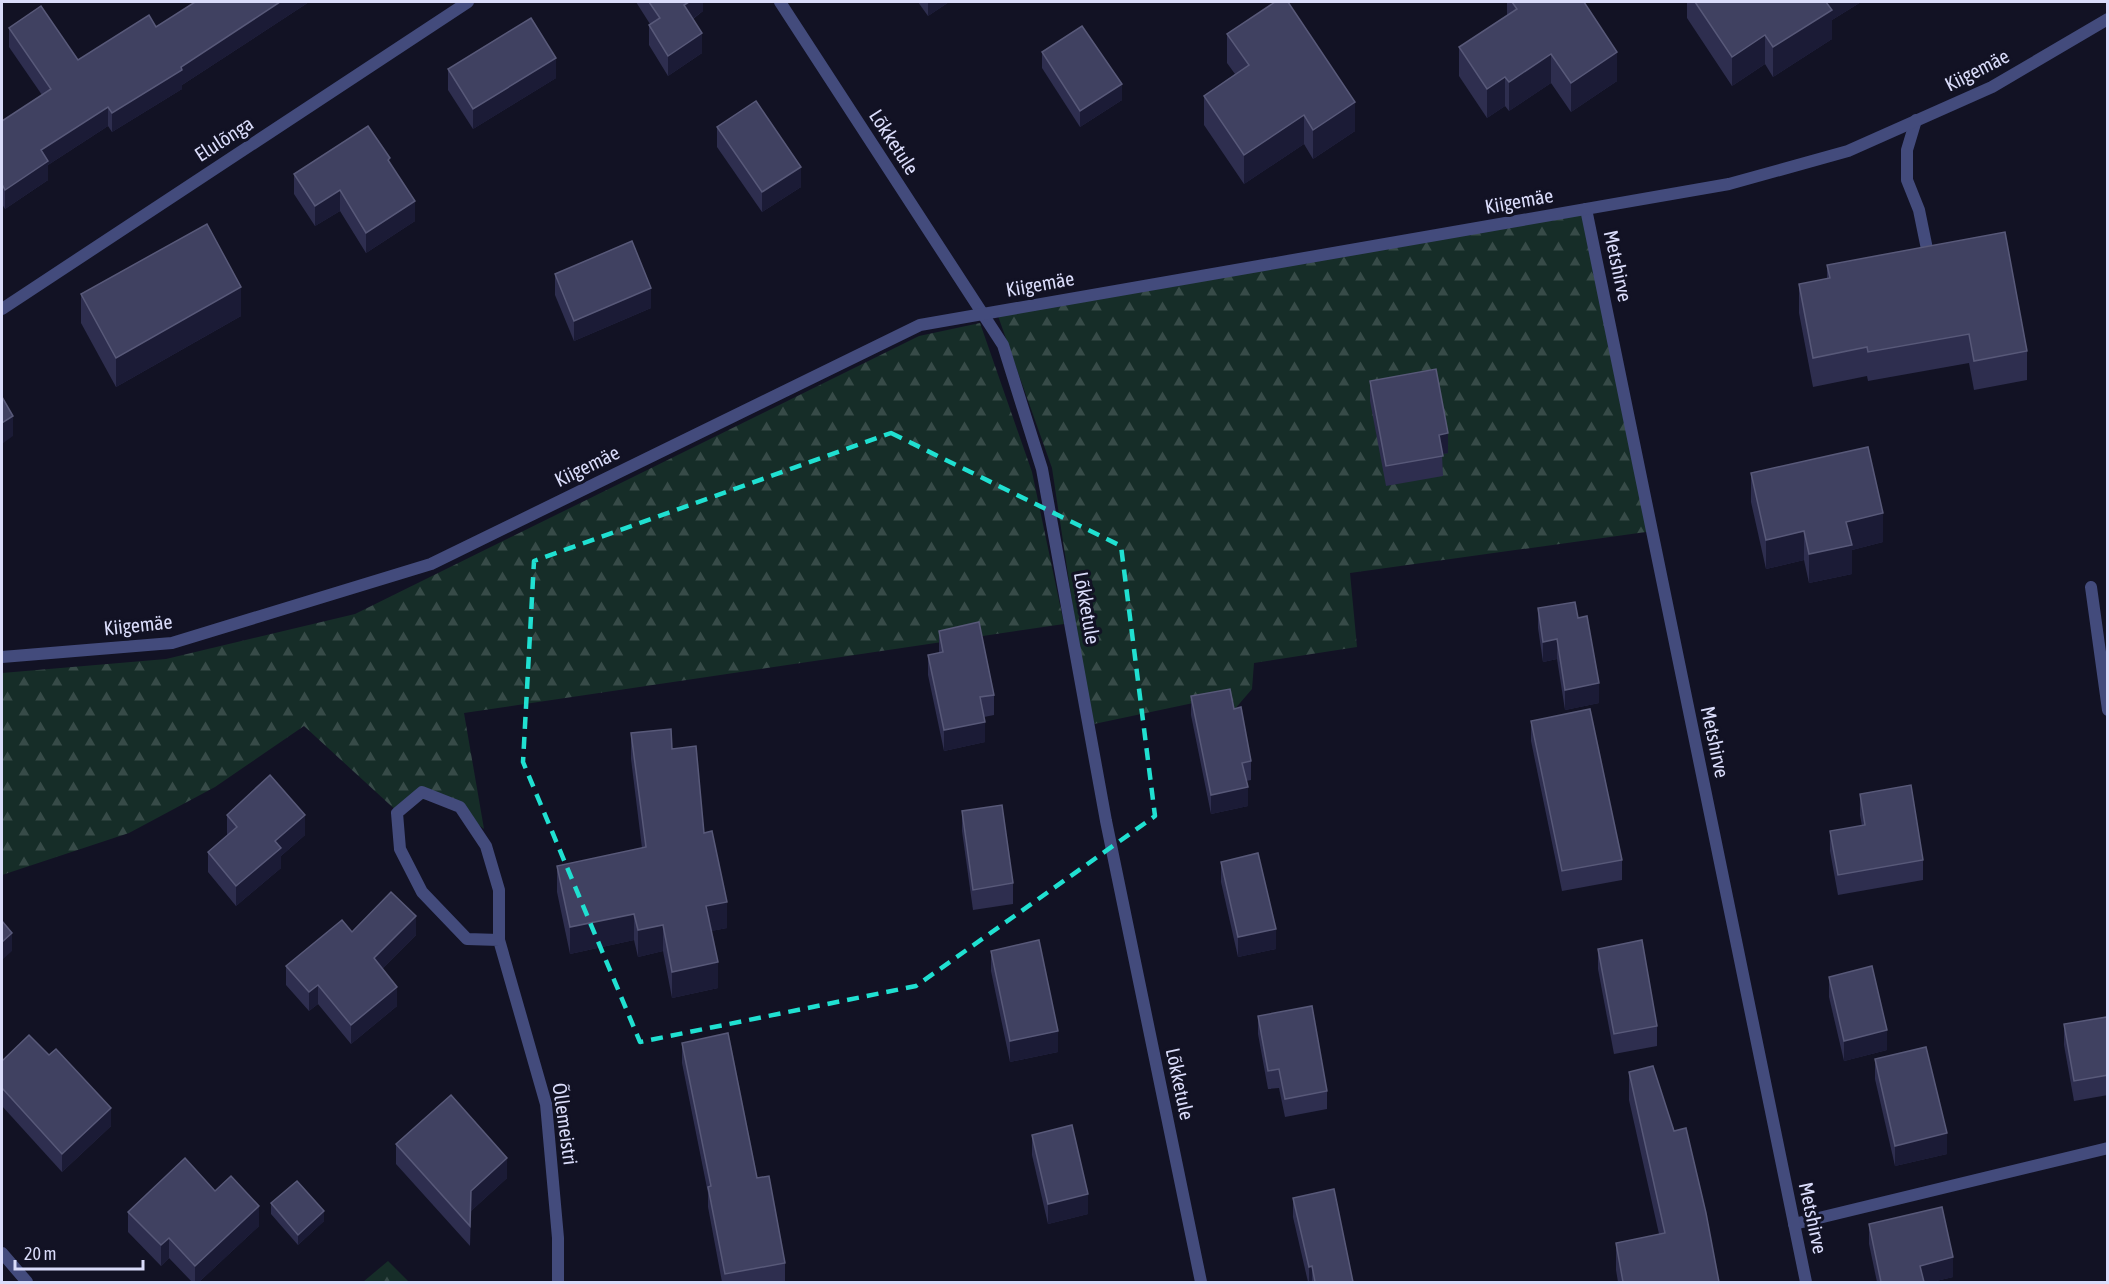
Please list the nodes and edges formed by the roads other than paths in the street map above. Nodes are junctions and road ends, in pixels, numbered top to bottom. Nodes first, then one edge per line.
1 (468, 2) edge
2 (780, 2) edge
3 (2108, 19) edge
4 (1916, 120) junction
5 (1586, 209) junction
6 (1928, 254) edge
7 (2, 309) edge
8 (983, 314) junction
9 (2091, 587) dead end
10 (2, 657) edge
11 (2108, 710) edge
12 (499, 940) junction
13 (2108, 1148) edge
14 (1794, 1224) junction
15 (2, 1252) edge
16 (27, 1282) edge
17 (558, 1282) edge
18 (1201, 1282) edge
19 (1806, 1282) edge

1 - 7 street, Elulõnga
2 - 8 street, Lõkketule
3 - 4 street, Kiigemäe
4 - 5 street, Kiigemäe
4 - 6 street
5 - 8 street, Kiigemäe
5 - 14 street, Metshirve
8 - 10 street, Kiigemäe
8 - 18 street, Lõkketule
9 - 11 street
12 - 12 street, Õllemeistri
12 - 17 street, Õllemeistri
13 - 14 street
14 - 19 street, Metshirve
15 - 16 street

